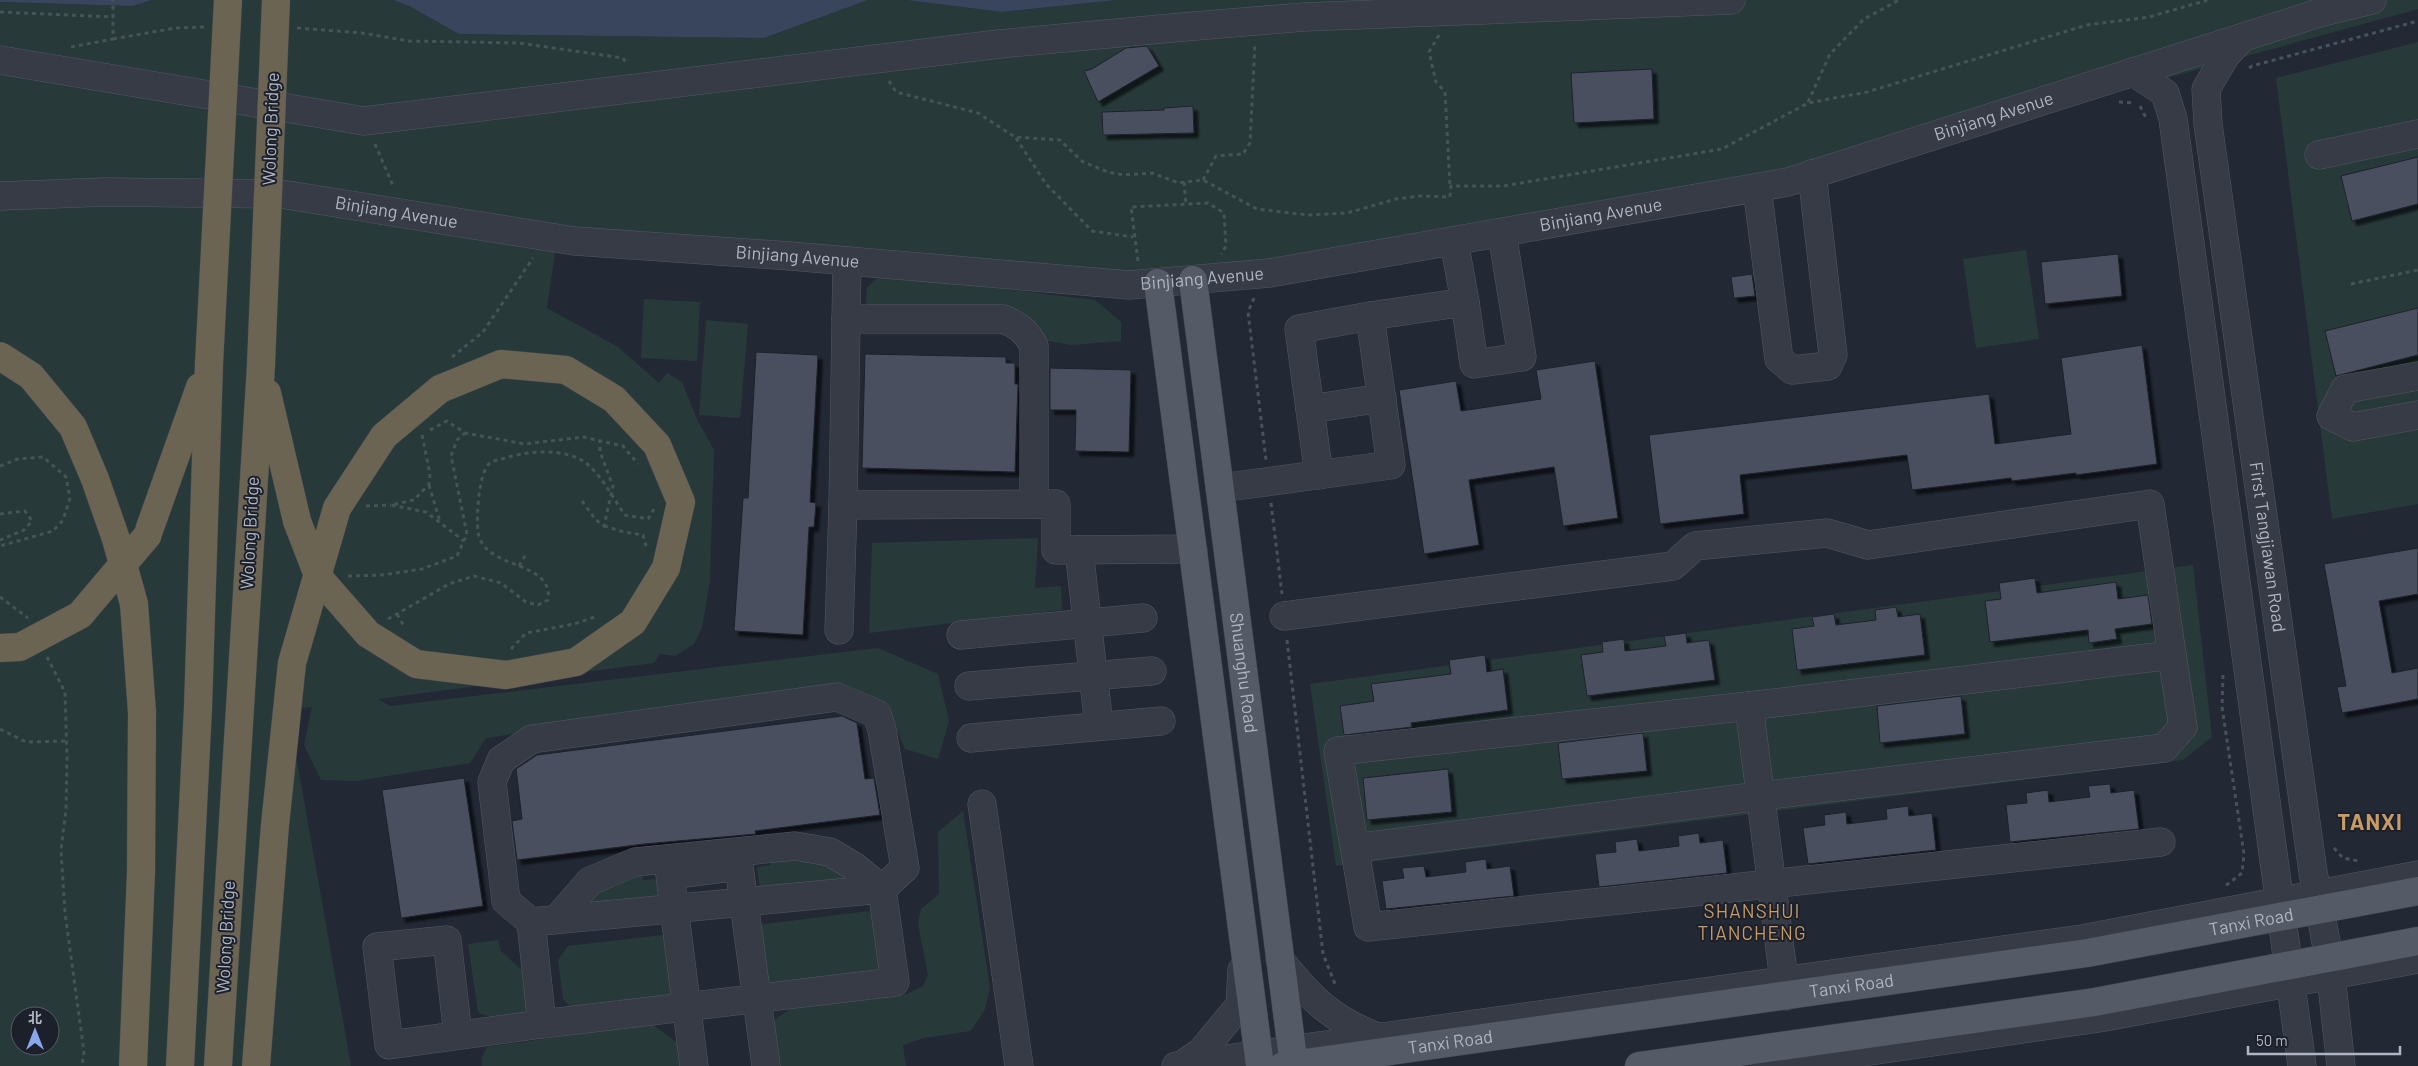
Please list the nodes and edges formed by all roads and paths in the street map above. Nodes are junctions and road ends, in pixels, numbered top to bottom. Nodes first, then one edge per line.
1 (113, 0) edge
2 (228, 0) edge
3 (276, 0) edge
4 (1731, 0) edge
5 (1899, 0) edge
6 (2208, 0) edge
7 (2372, 0) edge
8 (1454, 11) junction
9 (0, 12) edge
10 (113, 17) junction
11 (1256, 21) junction
12 (2418, 22) edge
13 (212, 27) dead end
14 (296, 28) dead end
15 (2242, 38) junction
16 (113, 39) junction
17 (64, 48) dead end
18 (0, 60) edge
19 (873, 60) junction
20 (2246, 71) dead end
21 (2133, 72) junction
22 (637, 88) junction
23 (2116, 102) dead end
24 (1808, 103) junction
25 (364, 121) junction
26 (2149, 125) dead end
27 (2418, 134) edge
28 (1015, 137) junction
29 (2319, 155) dead end
30 (1812, 174) junction
31 (1203, 180) junction
32 (1184, 182) junction
33 (1757, 188) junction
34 (0, 196) edge
35 (1450, 197) junction
36 (1186, 204) junction
37 (406, 214) junction
38 (1502, 233) junction
39 (547, 237) junction
40 (1133, 237) junction
41 (1454, 241) junction
42 (847, 261) junction
43 (2418, 270) edge
44 (1200, 279) junction
45 (1150, 283) junction
46 (2351, 284) dead end
47 (1256, 294) dead end
48 (1465, 302) junction
49 (1370, 316) junction
50 (846, 319) junction
51 (0, 356) edge
52 (448, 361) dead end
53 (208, 364) junction
54 (260, 365) junction
55 (2418, 376) edge
56 (1382, 398) junction
57 (1310, 409) junction
58 (2418, 415) edge
59 (415, 430) dead end
60 (465, 433) junction
61 (422, 435) junction
62 (600, 441) junction
63 (639, 465) dead end
64 (0, 466) edge
65 (1319, 475) junction
66 (1268, 481) junction
67 (429, 484) junction
68 (1220, 488) junction
69 (612, 496) junction
70 (582, 501) dead end
71 (1034, 504) junction
72 (843, 505) junction
73 (657, 506) dead end
74 (0, 514) edge
75 (440, 522) junction
76 (604, 526) junction
77 (0, 540) edge
78 (464, 541) junction
79 (0, 546) edge
80 (1193, 549) junction
81 (647, 550) dead end
82 (1079, 550) junction
83 (526, 554) dead end
84 (519, 566) junction
85 (340, 576) dead end
86 (0, 597) edge
87 (397, 614) junction
88 (602, 615) dead end
89 (1284, 616) junction
90 (1143, 618) dead end
91 (1087, 623) junction
92 (380, 624) dead end
93 (32, 626) dead end
94 (839, 630) dead end
95 (408, 634) dead end
96 (961, 635) dead end
97 (0, 648) edge
98 (505, 650) dead end
99 (44, 651) dead end
100 (2172, 655) junction
101 (2224, 669) dead end
102 (1152, 672) dead end
103 (1094, 676) junction
104 (969, 686) dead end
105 (1748, 706) junction
106 (1161, 721) dead end
107 (1099, 726) junction
108 (0, 728) edge
109 (971, 738) dead end
110 (67, 741) junction
111 (1760, 796) junction
112 (982, 804) dead end
113 (2161, 842) dead end
114 (2331, 845) dead end
115 (1354, 848) junction
116 (2364, 862) dead end
117 (2418, 875) edge
118 (1772, 884) junction
119 (882, 888) junction
120 (2222, 888) dead end
121 (2418, 891) edge
122 (744, 901) junction
123 (2320, 902) junction
124 (674, 908) junction
125 (2280, 910) junction
126 (544, 920) junction
127 (2418, 941) edge
128 (1244, 944) junction
129 (2418, 959) edge
130 (1280, 960) junction
131 (2330, 967) junction
132 (2289, 975) junction
133 (1785, 988) junction
134 (1337, 990) dead end
135 (758, 997) junction
136 (687, 1007) junction
137 (542, 1024) junction
138 (458, 1036) dead end
139 (1380, 1038) junction
140 (1875, 1050) edge
141 (1259, 1060) edge
142 (1291, 1062) edge
143 (82, 1066) edge
144 (133, 1066) edge
145 (180, 1066) edge
146 (218, 1066) edge
147 (256, 1066) edge
148 (694, 1066) edge
149 (766, 1066) edge
150 (1019, 1066) edge
151 (1180, 1066) edge
152 (1638, 1066) edge
153 (1765, 1066) edge
154 (2302, 1066) edge
155 (2341, 1066) edge

1 - 10 path
2 - 53 highway, bridge
3 - 54 highway, Wolong Bridge, bridge
4 - 8 street
5 - 24 path
6 - 24 path
7 - 15 street, Binjiang Avenue
8 - 11 street
8 - 35 path
9 - 10 path
10 - 16 path
11 - 19 street
11 - 31 path
12 - 20 path
13 - 16 path
14 - 22 path
15 - 21 street, Binjiang Avenue
15 - 123 street, First Tangjiawan Road
16 - 17 path
18 - 25 street
19 - 22 street
19 - 28 path
21 - 30 street, Binjiang Avenue
21 - 125 street, First Tangjiawan Road
22 - 25 street
23 - 26 path
24 - 35 path
25 - 37 path
27 - 29 street
28 - 32 path
28 - 40 path
30 - 33 street, Binjiang Avenue
30 - 33 street
31 - 32 path
31 - 35 path
32 - 36 path
33 - 38 street, Binjiang Avenue
34 - 37 street, Binjiang Avenue
36 - 40 path
36 - 44 path
37 - 39 street, Binjiang Avenue
38 - 41 street, Binjiang Avenue
38 - 48 street
39 - 42 street, Binjiang Avenue
39 - 52 path
40 - 45 path
41 - 44 street, Binjiang Avenue
41 - 48 street
42 - 45 street, Binjiang Avenue
42 - 50 street
43 - 46 path
44 - 45 street, Binjiang Avenue
44 - 68 main road, Shuanghu Road
45 - 80 main road, Shuanghu Road
47 - 66 path
48 - 49 street
49 - 56 street
49 - 57 street
50 - 71 street
50 - 72 street
51 - 144 highway, bridge
53 - 97 highway, bridge
53 - 145 highway
54 - 146 highway, Wolong Bridge
54 - 147 highway, bridge
55 - 58 street
56 - 57 street
56 - 65 street
57 - 65 street
59 - 61 path
60 - 61 path
60 - 62 path
60 - 78 path
61 - 67 path
62 - 63 path
62 - 69 path
64 - 79 path
65 - 66 street
66 - 68 street
66 - 89 path
67 - 75 path
67 - 75 path
68 - 130 main road, Shuanghu Road
69 - 73 path
69 - 76 path
69 - 84 path
70 - 76 path
71 - 72 street
71 - 82 street
72 - 94 street
74 - 77 path
75 - 78 path
76 - 81 path
78 - 85 path
80 - 82 street
80 - 128 main road, Shuanghu Road
82 - 91 street
83 - 84 path
84 - 87 path
86 - 93 path
87 - 92 path
87 - 95 path
88 - 98 path
89 - 100 street
89 - 134 path
90 - 91 street
91 - 96 street
91 - 103 street
99 - 110 path
100 - 105 street
100 - 111 street
101 - 120 path
102 - 103 street
103 - 104 street
103 - 107 street
105 - 111 street
105 - 115 street
106 - 107 street
107 - 109 street
108 - 110 path
110 - 143 path
111 - 115 street
111 - 118 street
112 - 150 street
113 - 118 street
114 - 116 path
115 - 118 street
117 - 123 street
118 - 133 street
119 - 122 street
119 - 126 street
119 - 126 street
119 - 135 street
121 - 123 main road, Tanxi Road
122 - 124 street
122 - 135 street
123 - 125 main road, Tanxi Road
123 - 131 street, First Tangjiawan Road
124 - 126 street
124 - 136 street
125 - 132 street, First Tangjiawan Road
125 - 133 main road, Tanxi Road
126 - 137 street
127 - 131 main road
128 - 141 main road, Shuanghu Road
128 - 151 street
129 - 131 street
130 - 139 street
130 - 142 main road, Shuanghu Road
131 - 132 main road
131 - 155 street, First Tangjiawan Road
132 - 140 main road
132 - 154 street, First Tangjiawan Road
133 - 139 street
133 - 142 main road, Tanxi Road
135 - 136 street
135 - 149 street
136 - 137 street
136 - 148 street
137 - 138 street
139 - 142 street
140 - 152 main road
140 - 153 street
141 - 142 street
141 - 151 street

